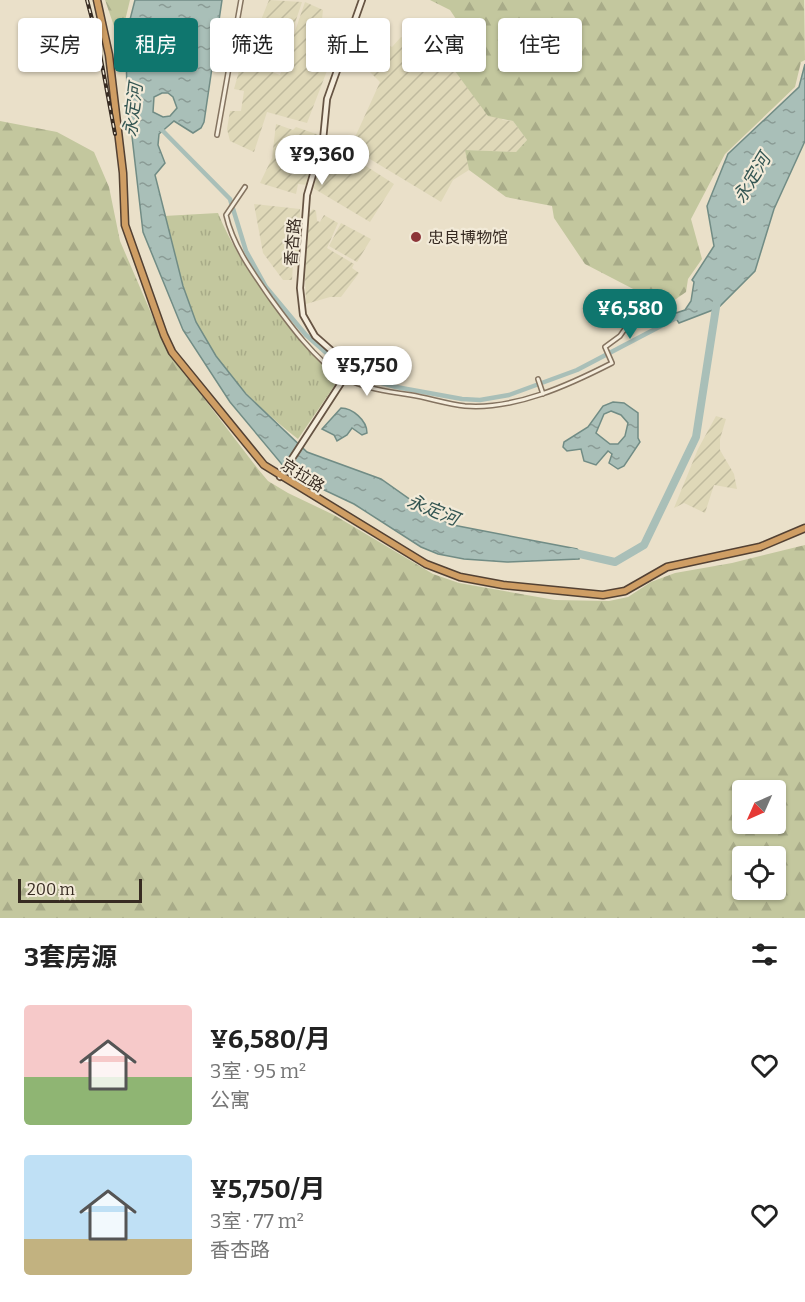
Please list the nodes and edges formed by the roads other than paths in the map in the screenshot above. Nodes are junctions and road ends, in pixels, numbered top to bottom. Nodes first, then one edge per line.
1 (242, 0) edge
2 (362, 0) edge
3 (98, 1) edge
4 (217, 135) dead end
5 (245, 187) dead end
6 (636, 314) dead end
7 (345, 378) junction
8 (538, 379) dead end
9 (543, 394) junction
10 (282, 474) junction
11 (805, 528) edge

1 - 4 street
2 - 7 street, 香杏路
3 - 10 highway, 京拉路
5 - 7 street
6 - 9 street
7 - 9 street
7 - 10 street, 香杏路
8 - 9 street
10 - 11 highway, 京拉路

